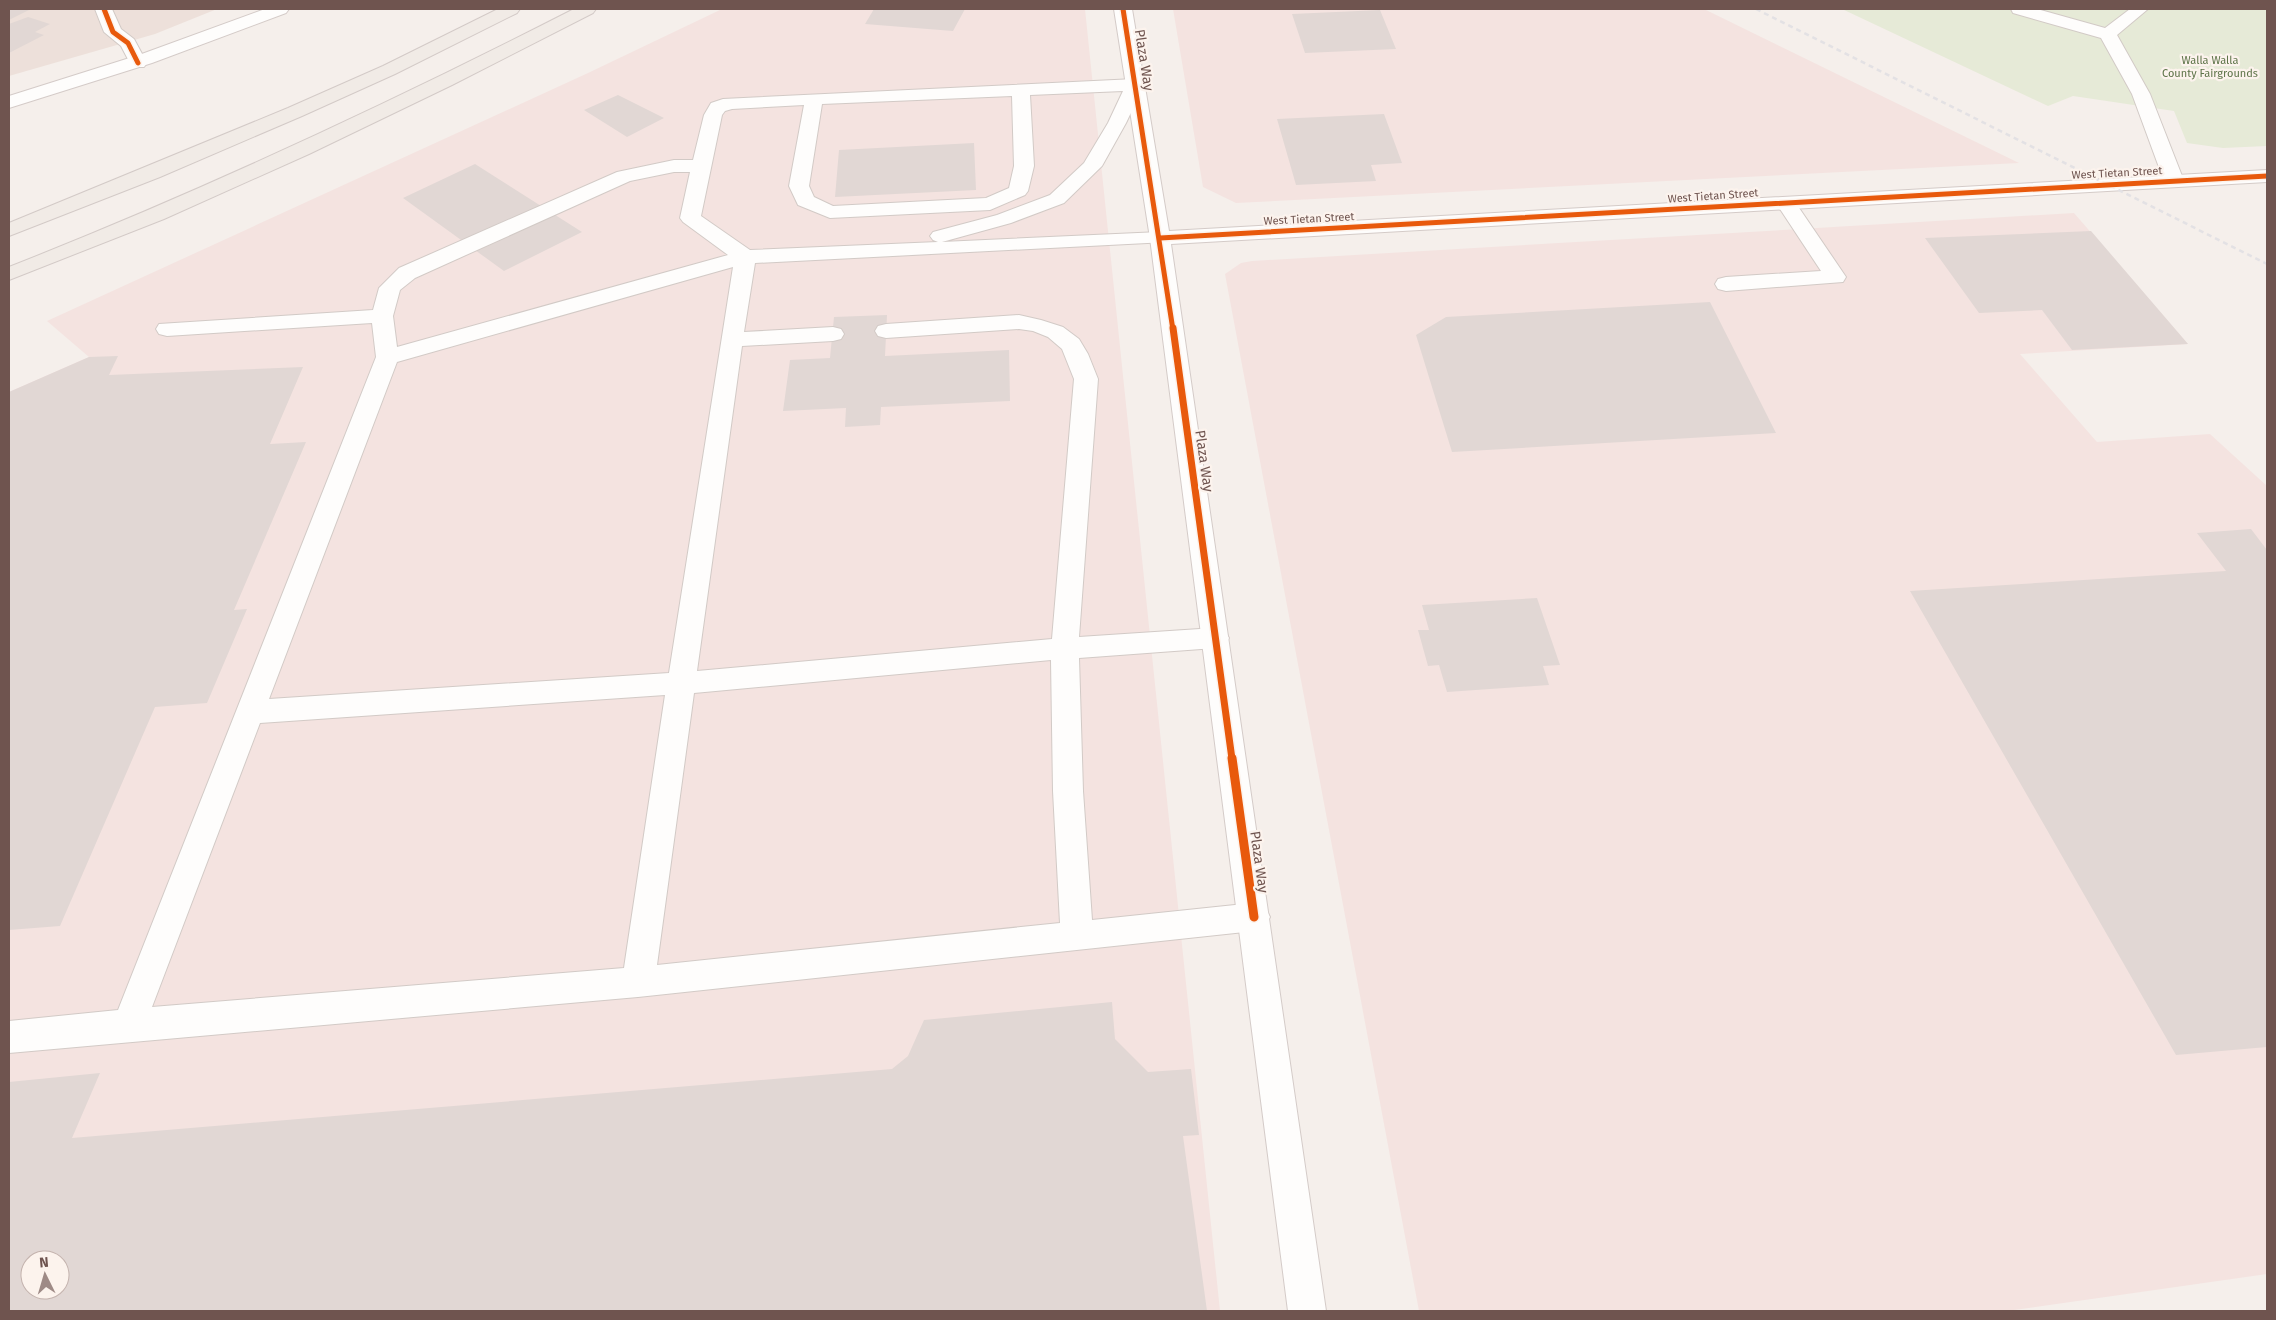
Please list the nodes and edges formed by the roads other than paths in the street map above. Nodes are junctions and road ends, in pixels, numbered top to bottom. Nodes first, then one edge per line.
1 (104, 9) edge
2 (280, 9) edge
3 (511, 9) edge
4 (587, 9) edge
5 (1123, 9) edge
6 (2020, 9) edge
7 (2140, 9) edge
8 (2108, 34) junction
9 (138, 63) junction
10 (1135, 86) junction
11 (1021, 90) junction
12 (814, 99) junction
13 (9, 102) edge
14 (701, 166) junction
15 (2267, 176) edge
16 (2174, 181) junction
17 (1786, 202) junction
18 (9, 230) edge
19 (1160, 238) junction
20 (884, 250) junction
21 (745, 257) junction
22 (9, 274) edge
23 (1726, 284) dead end
24 (382, 316) junction
25 (167, 329) dead end
26 (886, 331) dead end
27 (833, 334) dead end
28 (732, 340) junction
29 (387, 357) junction
30 (1215, 638) junction
31 (1065, 648) junction
32 (680, 683) junction
33 (249, 712) junction
34 (1254, 917) junction
35 (1078, 936) junction
36 (638, 982) junction
37 (129, 1025) junction
38 (9, 1037) edge
39 (1307, 1311) edge

1 - 9 main road
2 - 9 main road
3 - 18 main road
4 - 22 main road
5 - 10 main road, Plaza Way
6 - 8 main road
7 - 8 main road
8 - 16 main road
9 - 13 main road
10 - 11 main road
10 - 19 main road, Plaza Way
10 - 20 main road
11 - 12 main road
11 - 12 main road
12 - 14 main road
14 - 21 main road
14 - 24 main road
15 - 16 main road, West Tietan Street
16 - 17 main road, West Tietan Street
17 - 19 main road, West Tietan Street
17 - 23 main road
19 - 20 main road, West Tietan Street
19 - 30 main road, Plaza Way
20 - 21 main road
21 - 28 main road
21 - 29 main road
24 - 25 main road
24 - 29 main road
26 - 31 main road
27 - 28 main road
28 - 32 main road
29 - 33 main road
30 - 31 main road
30 - 34 main road, Plaza Way
31 - 32 main road
31 - 35 main road
32 - 33 main road
32 - 36 main road
33 - 37 main road
34 - 35 main road
34 - 39 main road, Plaza Way
35 - 36 main road
36 - 37 main road
37 - 38 main road

